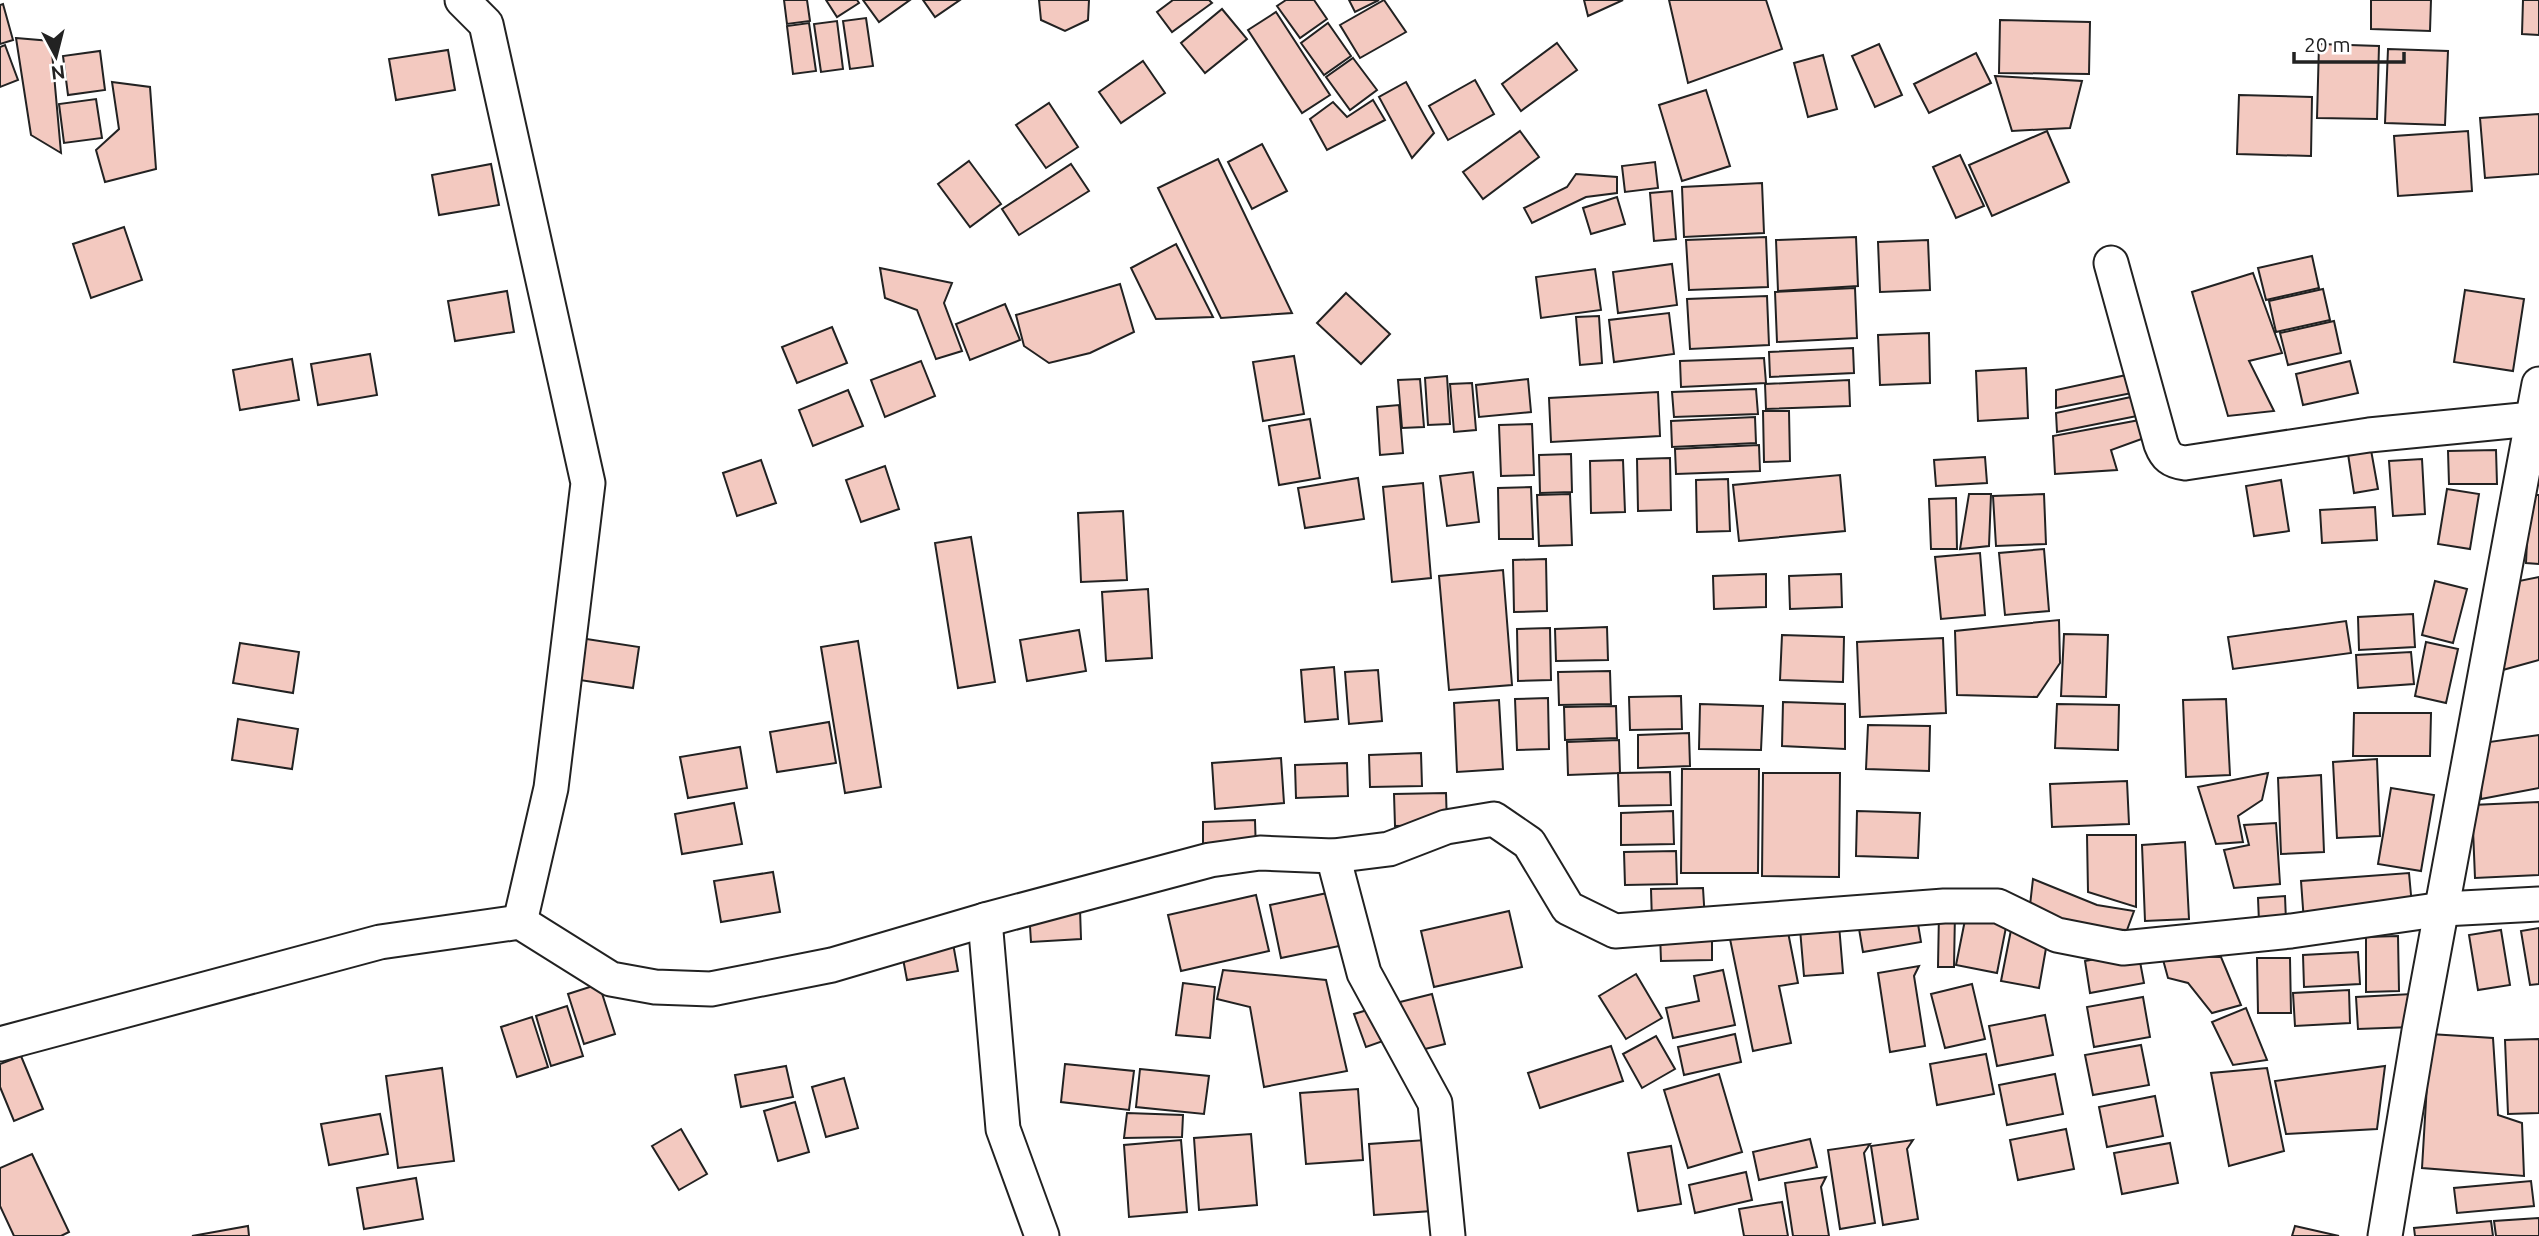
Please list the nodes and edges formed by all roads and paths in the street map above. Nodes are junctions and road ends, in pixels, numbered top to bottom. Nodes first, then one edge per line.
1 (462, 0) edge
2 (2111, 263) dead end
3 (2539, 384) edge
4 (2532, 419) junction
5 (1333, 856) junction
6 (2539, 904) edge
7 (2443, 909) junction
8 (985, 920) junction
9 (520, 922) junction
10 (0, 1044) edge
11 (1042, 1236) edge
12 (1448, 1236) edge
13 (2385, 1236) edge

1 - 9 street
2 - 4 street
3 - 4 street
4 - 7 street
5 - 7 street
5 - 8 street
5 - 12 street
6 - 7 street
7 - 13 street
8 - 9 street
8 - 11 street
9 - 10 street

